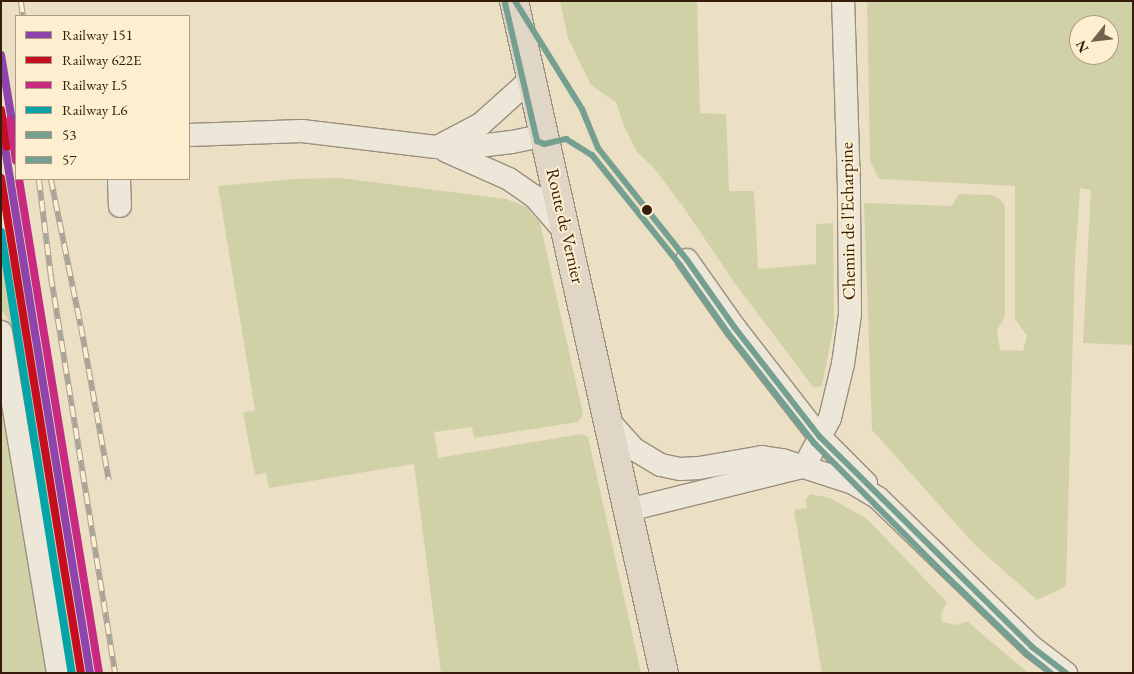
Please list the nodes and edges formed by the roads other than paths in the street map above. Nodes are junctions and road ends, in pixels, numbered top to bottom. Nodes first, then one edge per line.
1 (514, 1) edge
2 (843, 1) edge
3 (532, 78) junction
4 (190, 135) edge
5 (544, 135) junction
6 (436, 147) junction
7 (119, 180) edge
8 (120, 206) dead end
9 (567, 234) junction
10 (688, 260) dead end
11 (1, 332) edge
12 (608, 421) junction
13 (820, 437) junction
14 (804, 467) junction
15 (878, 498) junction
16 (628, 510) junction
17 (58, 673) edge
18 (664, 673) edge
19 (1066, 673) edge

1 - 3 main road, Route de Vernier
2 - 13 street, Chemin de l'Echarpine
3 - 5 main road, Route de Vernier
3 - 6 street
4 - 6 street
5 - 6 street
5 - 9 main road, Route de Vernier
6 - 9 street
7 - 8 street
9 - 12 main road, Route de Vernier
10 - 13 street
11 - 17 street
12 - 14 street
12 - 16 main road, Route de Vernier
13 - 14 street, Chemin de l'Echarpine
13 - 15 street
14 - 15 street
14 - 16 street
15 - 19 street
16 - 18 main road, Route de Vernier

